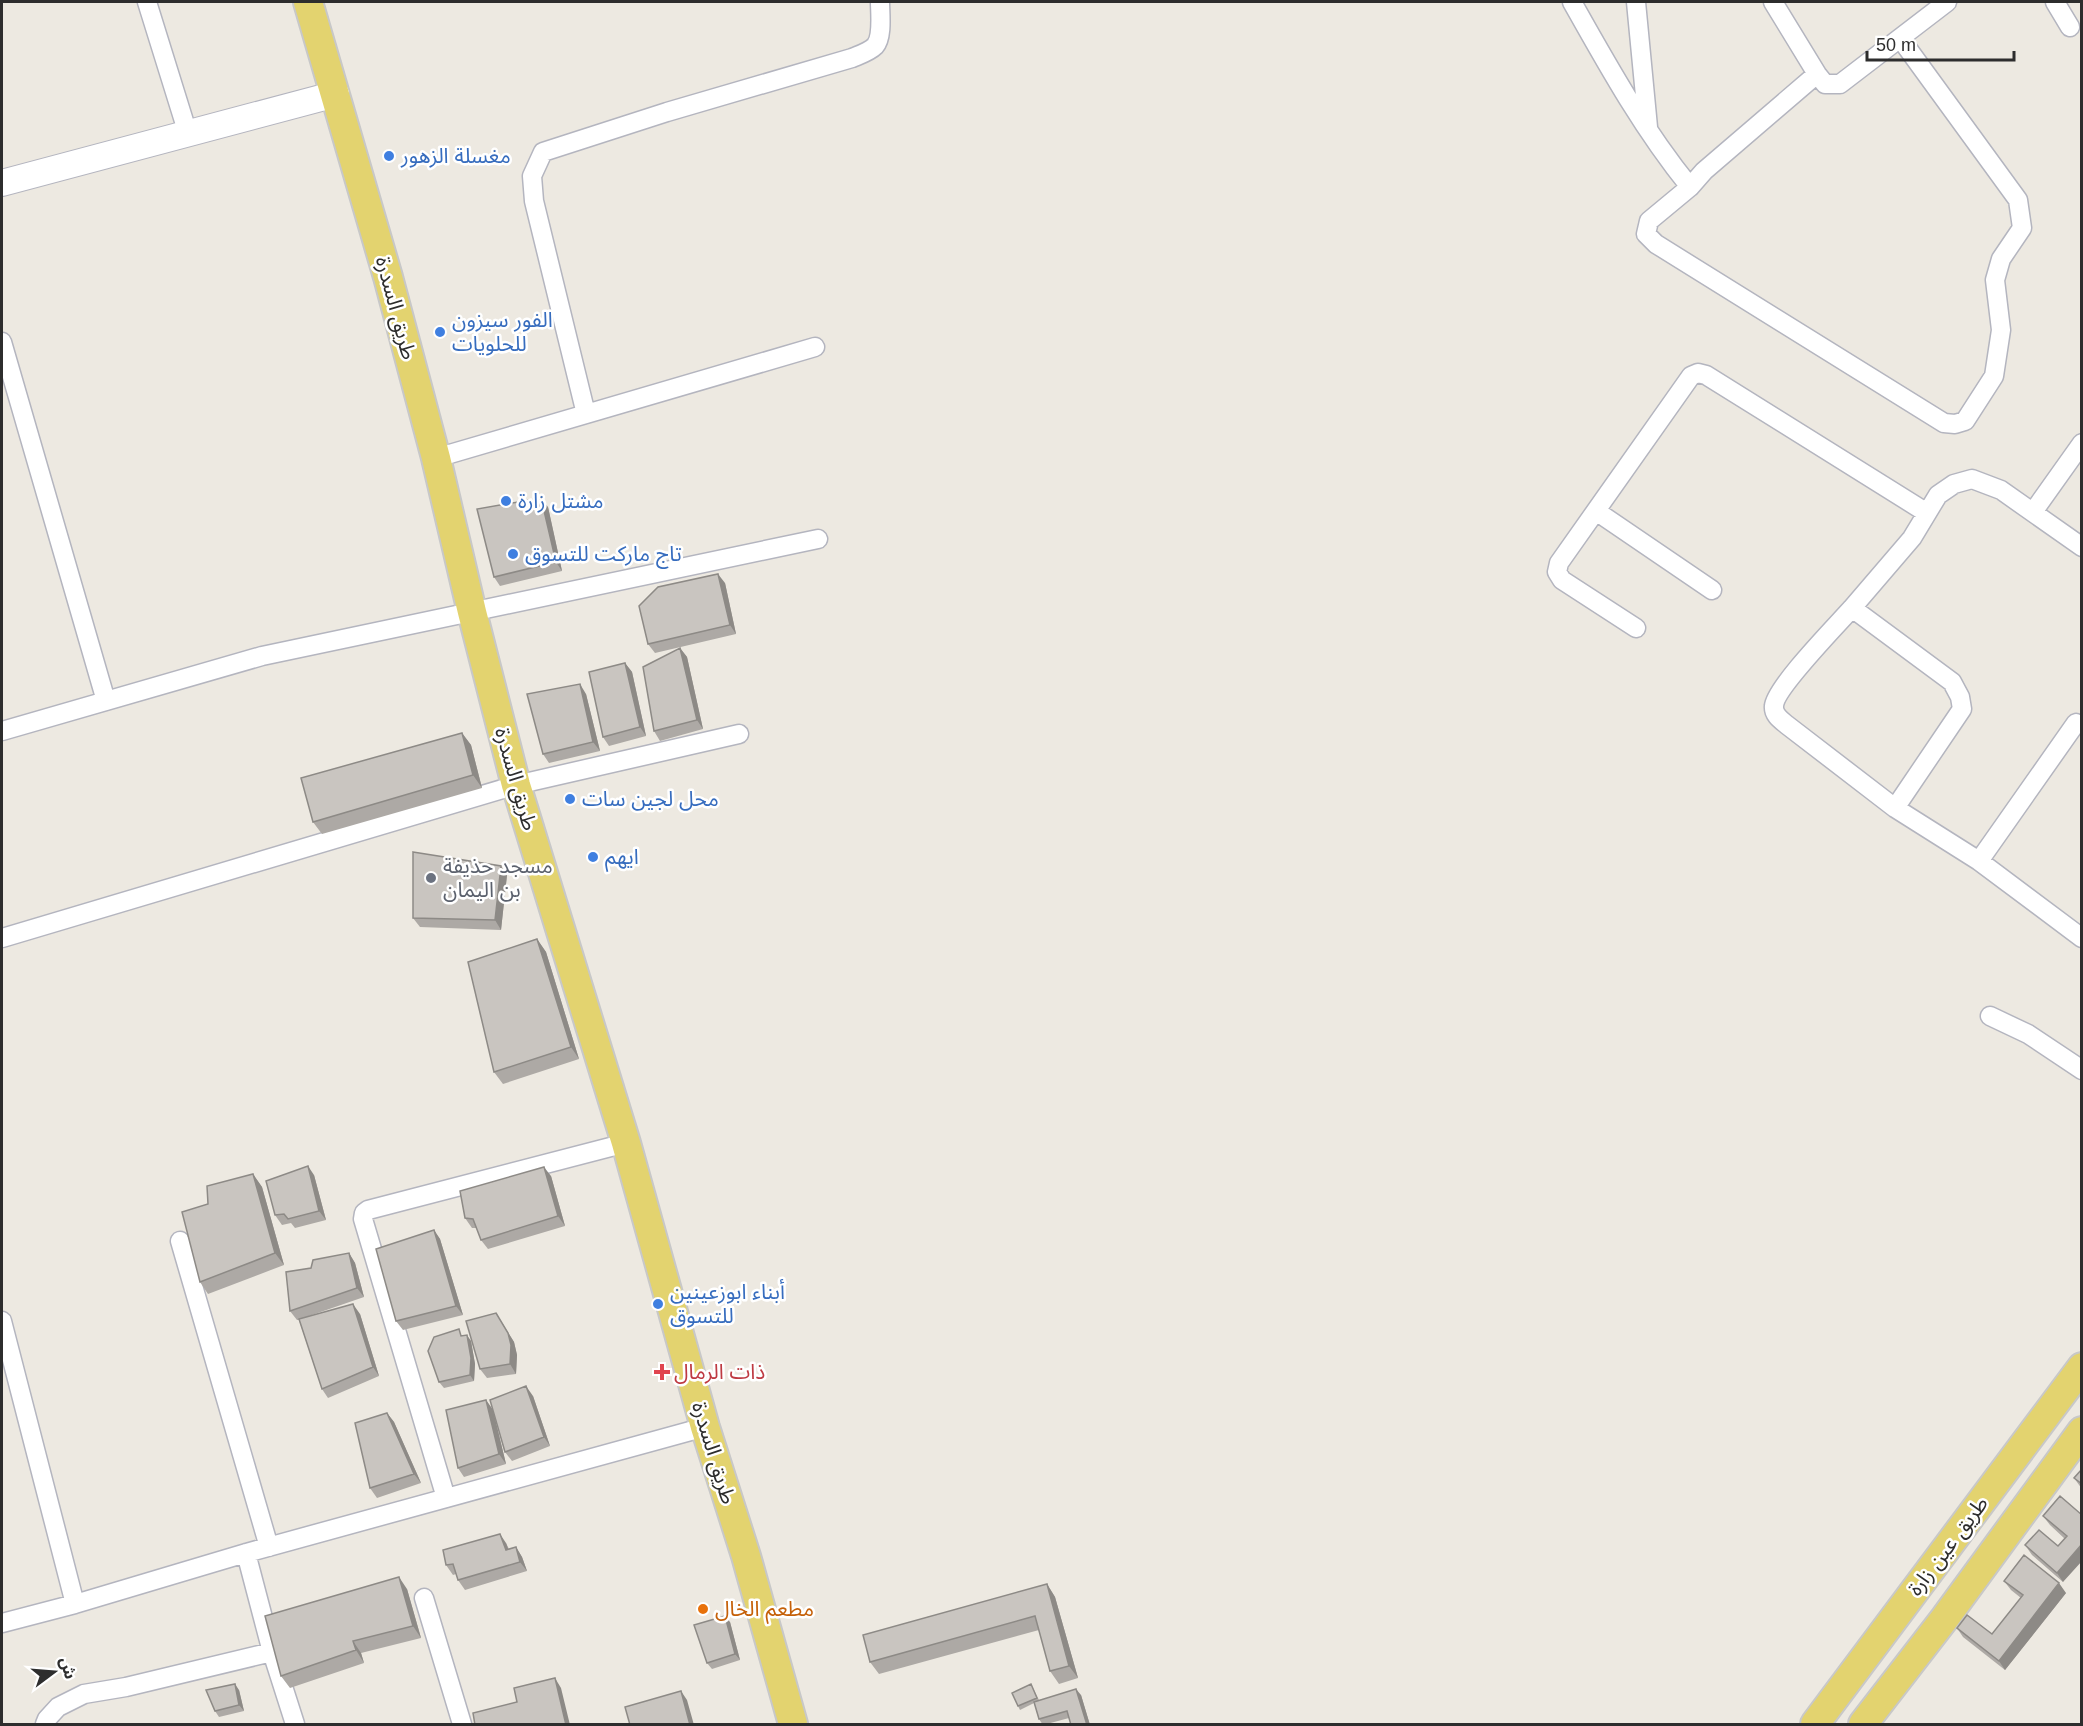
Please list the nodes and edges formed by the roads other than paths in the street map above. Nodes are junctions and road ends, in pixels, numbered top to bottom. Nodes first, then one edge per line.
1 (147, 2) edge
2 (308, 2) edge
3 (880, 2) edge
4 (1572, 2) edge
5 (1636, 2) edge
6 (1773, 2) edge
7 (1947, 2) edge
8 (2055, 2) edge
9 (2070, 27) dead end
10 (1900, 38) junction
11 (1817, 74) junction
12 (336, 94) junction
13 (1648, 132) junction
14 (188, 134) junction
15 (2, 183) edge
16 (1690, 187) junction
17 (2, 342) edge
18 (815, 347) dead end
19 (586, 414) junction
20 (2082, 443) edge
21 (436, 458) junction
22 (1596, 511) junction
23 (2033, 512) junction
24 (1928, 513) junction
25 (818, 539) dead end
26 (2082, 547) edge
27 (1712, 590) dead end
28 (1852, 608) junction
29 (472, 612) junction
30 (1636, 628) dead end
31 (106, 701) junction
32 (2076, 723) dead end
33 (2, 731) edge
34 (739, 734) dead end
35 (516, 785) junction
36 (1895, 808) junction
37 (1979, 861) junction
38 (2, 938) edge
39 (2082, 938) edge
40 (1990, 1017) dead end
41 (2082, 1070) edge
42 (626, 1143) junction
43 (180, 1241) dead end
44 (2, 1321) edge
45 (2082, 1367) edge
46 (705, 1427) junction
47 (2082, 1431) edge
48 (446, 1498) junction
49 (269, 1547) junction
50 (246, 1553) junction
51 (424, 1598) dead end
52 (75, 1604) junction
53 (2, 1623) edge
54 (272, 1652) junction
55 (45, 1725) edge
56 (295, 1725) edge
57 (462, 1725) edge
58 (793, 1725) edge
59 (1815, 1725) edge
60 (1863, 1725) edge

1 - 14 street
2 - 12 main road, طريق السدرة
3 - 19 street
4 - 13 street
5 - 13 street
6 - 11 street
7 - 10 street
8 - 9 street
10 - 11 street
10 - 16 street
11 - 16 street
12 - 14 main road
12 - 21 main road, طريق السدرة
13 - 16 street
14 - 15 main road
17 - 31 street
18 - 19 street
19 - 21 street
20 - 23 street
21 - 29 main road, طريق السدرة
22 - 24 street
22 - 27 street
22 - 30 street
23 - 24 street
23 - 26 street
24 - 28 street
25 - 29 street
28 - 36 street
28 - 36 street
29 - 31 street
29 - 35 main road, طريق السدرة
31 - 33 street
32 - 37 street
34 - 35 street
35 - 38 street
35 - 42 main road, طريق السدرة
36 - 37 street
37 - 39 street
40 - 41 street
42 - 46 main road, طريق السدرة
42 - 48 street
43 - 49 street
44 - 52 street
45 - 59 main road, طريق عين زارة
46 - 48 street
46 - 58 main road, طريق السدرة
47 - 60 main road, طريق عين زارة
48 - 49 street
49 - 50 street
50 - 52 street
50 - 54 street
51 - 57 street
52 - 53 street
54 - 55 street
54 - 56 street

